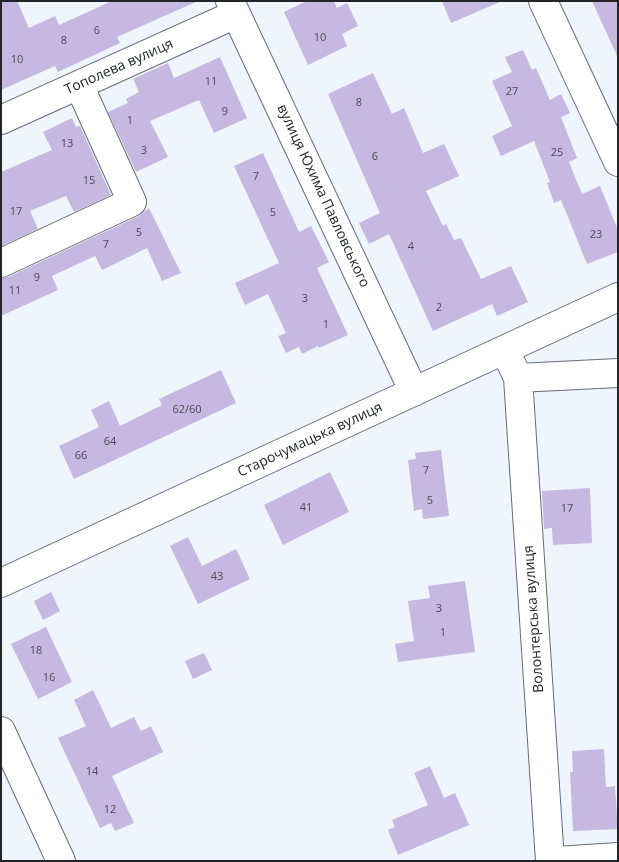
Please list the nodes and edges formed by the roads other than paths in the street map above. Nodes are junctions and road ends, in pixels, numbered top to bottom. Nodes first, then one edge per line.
1 (544, 1) edge
2 (233, 8) edge
3 (79, 85) junction
4 (1, 120) edge
5 (618, 162) edge
6 (1, 263) edge
7 (618, 297) edge
8 (505, 350) junction
9 (618, 373) edge
10 (518, 378) junction
11 (414, 392) junction
12 (1, 583) edge
13 (1, 732) edge
14 (618, 857) edge
15 (61, 861) edge
16 (550, 861) edge
17 (556, 861) edge

1 - 5 street
2 - 3 street, Тополева вулиця
2 - 11 street, вулиця Юхима Павловського
3 - 4 street, Тополева вулиця
3 - 6 street
7 - 8 street, Старочумацька вулиця
8 - 10 street
8 - 11 street, Старочумацька вулиця
9 - 10 street
10 - 16 street, Волонтерська вулиця
11 - 12 street, Старочумацька вулиця
13 - 15 street
14 - 17 street

